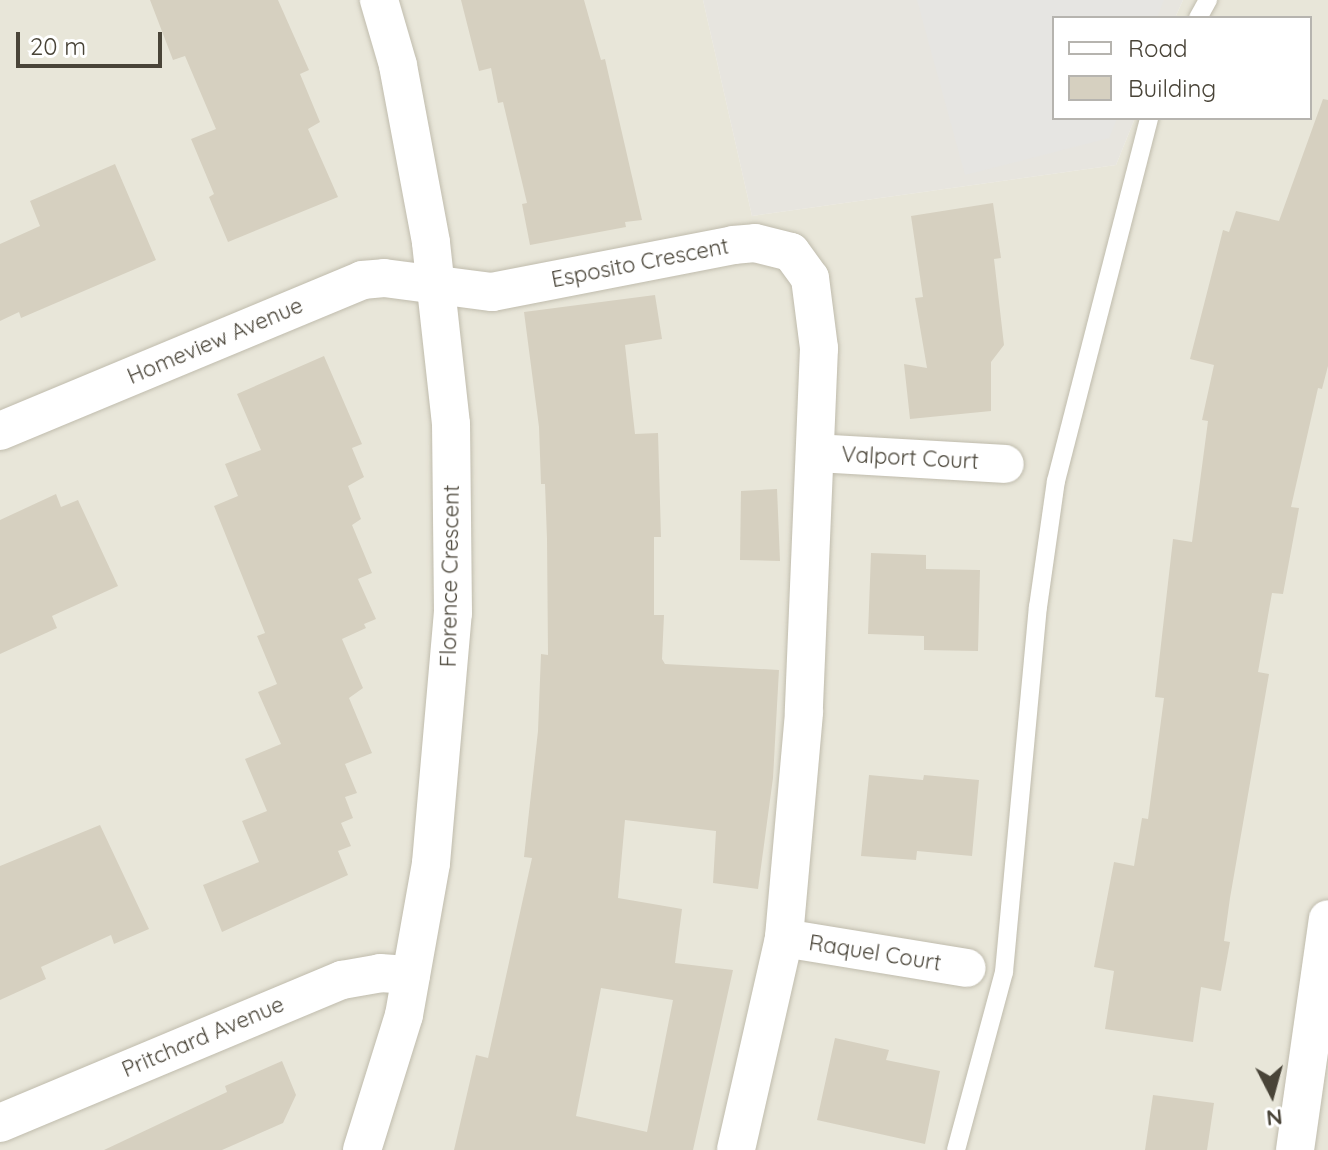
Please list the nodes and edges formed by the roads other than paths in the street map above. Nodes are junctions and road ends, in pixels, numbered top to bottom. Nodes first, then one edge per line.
1 (379, 0) edge
2 (1148, 120) edge
3 (435, 283) junction
4 (0, 431) edge
5 (815, 453) junction
6 (1005, 464) dead end
7 (1328, 919) edge
8 (784, 938) junction
9 (967, 968) dead end
10 (411, 975) junction
11 (0, 1123) edge
12 (362, 1150) edge
13 (736, 1150) edge
14 (956, 1150) edge
15 (1295, 1150) edge

1 - 3 street, Florence Crescent
2 - 14 lane
3 - 4 street, Homeview Avenue
3 - 5 street, Esposito Crescent
3 - 10 street, Florence Crescent
5 - 6 street, Valport Court
5 - 8 street
7 - 15 street
8 - 9 street, Raquel Court
8 - 13 street
10 - 11 street, Pritchard Avenue
10 - 12 street, Florence Crescent

